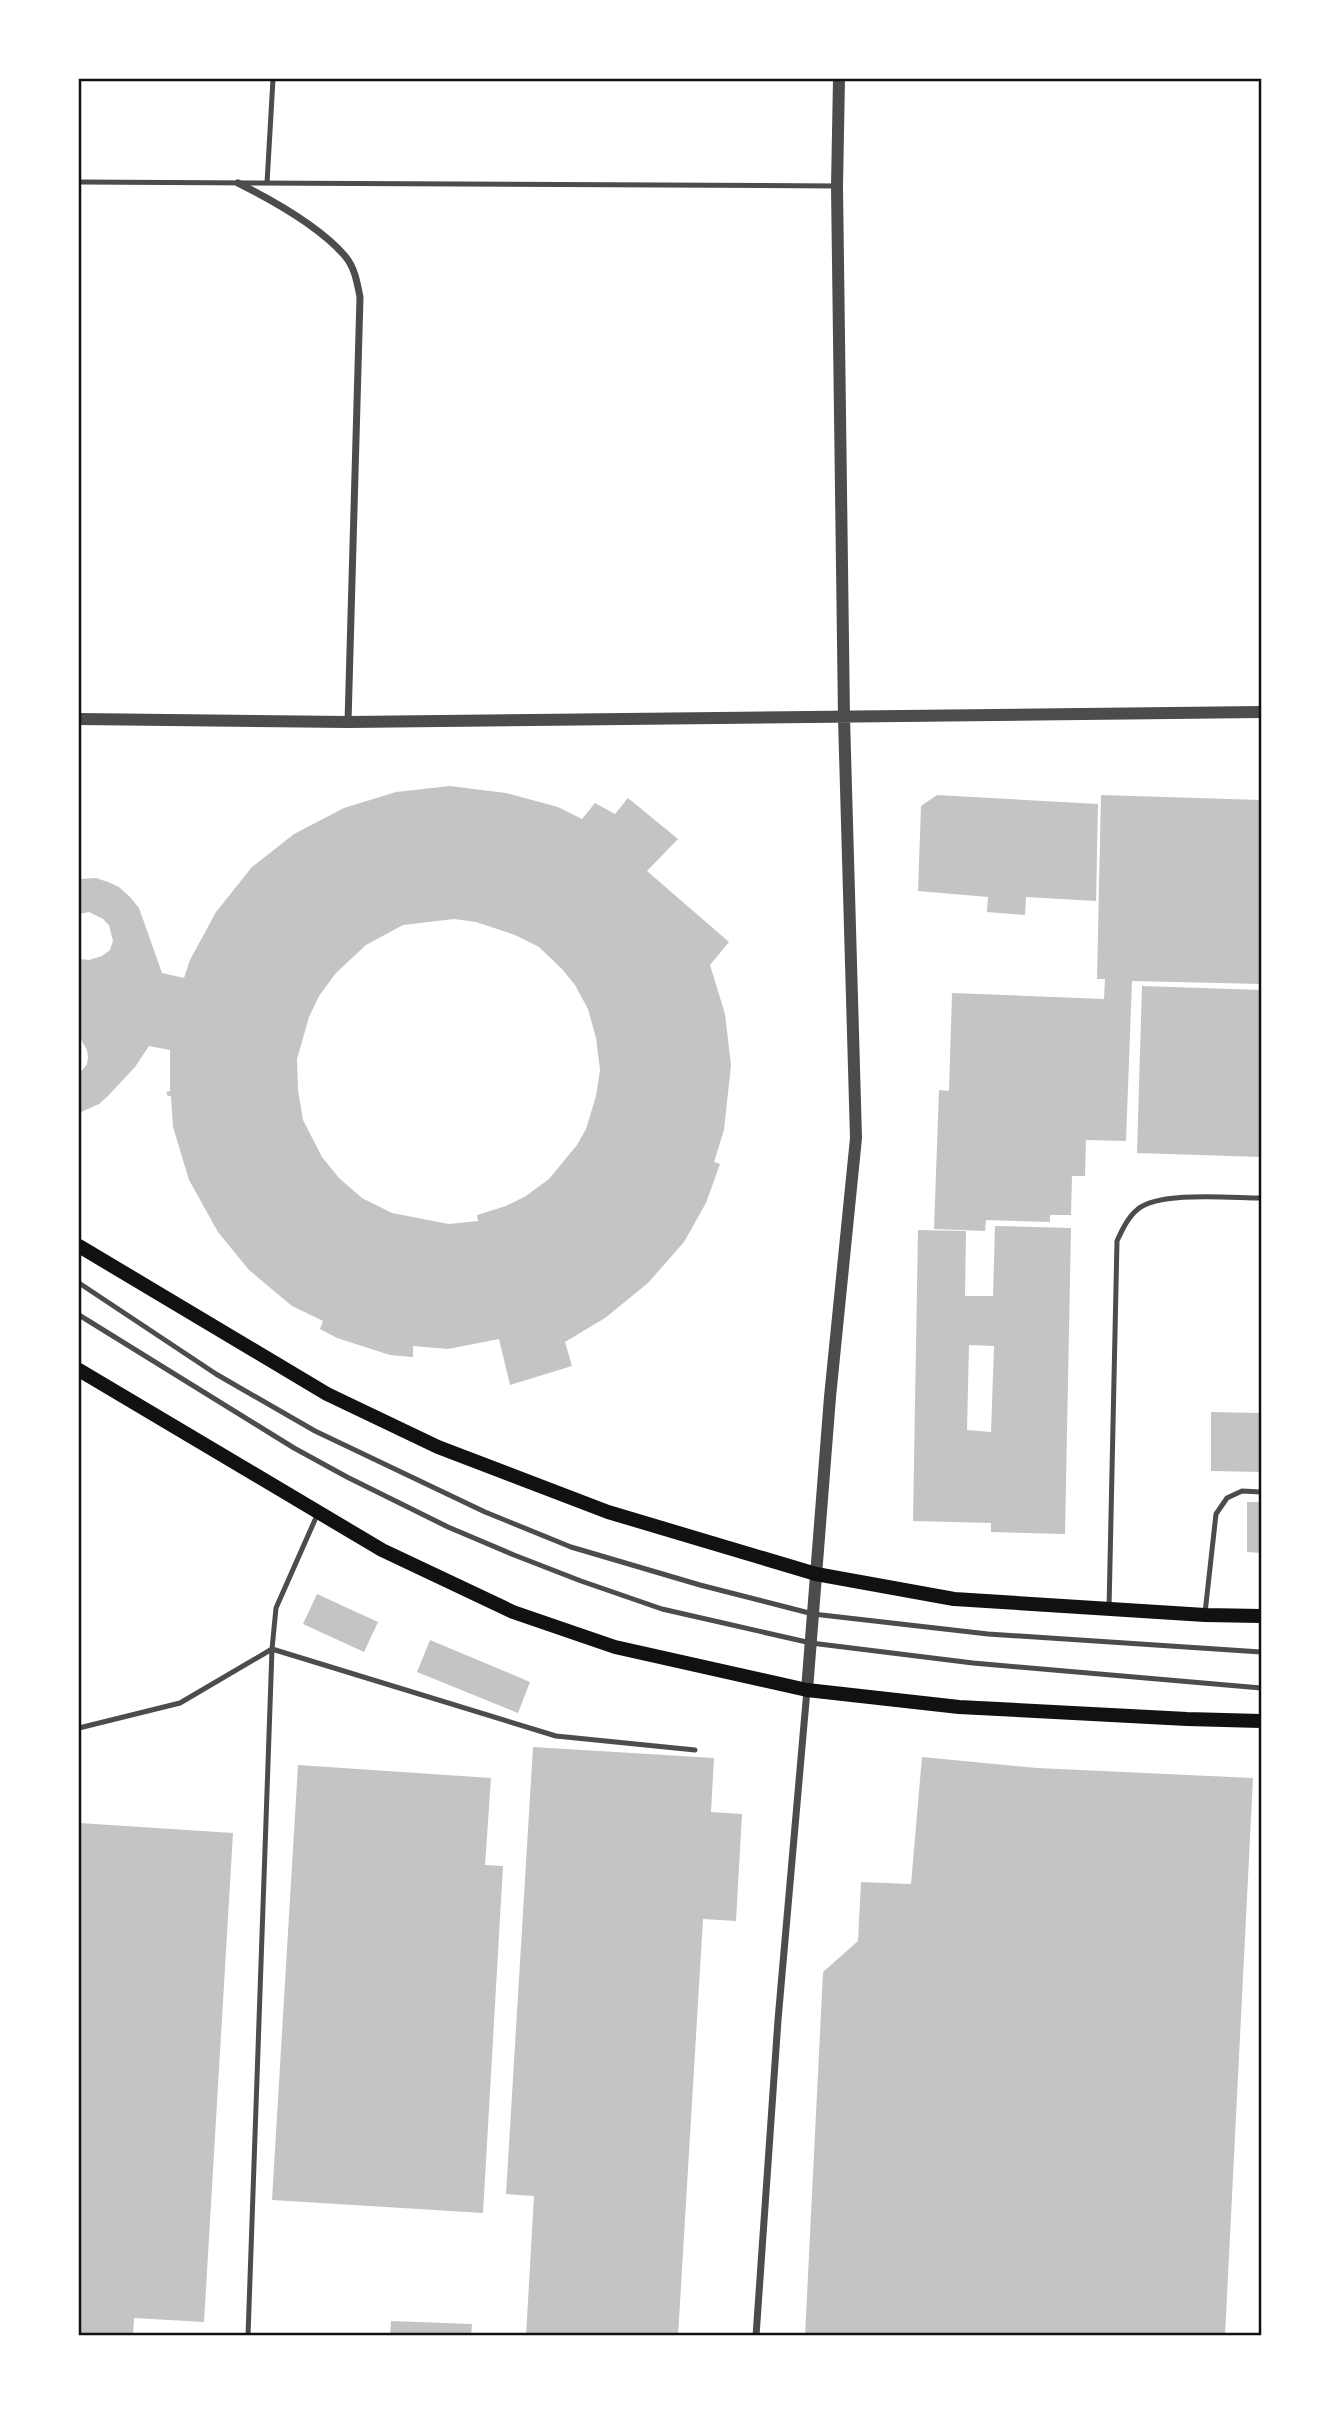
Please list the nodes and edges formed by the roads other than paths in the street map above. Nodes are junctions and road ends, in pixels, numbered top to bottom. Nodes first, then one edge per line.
1 (273, 79) edge
2 (839, 79) edge
3 (79, 181) edge
4 (238, 183) junction
5 (267, 183) junction
6 (837, 186) junction
7 (1261, 712) edge
8 (844, 718) junction
9 (79, 719) edge
10 (348, 722) junction
11 (1261, 1198) edge
12 (79, 1246) edge
13 (79, 1283) edge
14 (79, 1315) edge
15 (79, 1370) edge
16 (1261, 1492) edge
17 (318, 1513) junction
18 (816, 1574) junction
19 (1108, 1610) junction
20 (813, 1614) junction
21 (1205, 1615) junction
22 (1261, 1616) edge
23 (811, 1643) junction
24 (272, 1649) junction
25 (1261, 1652) edge
26 (1261, 1688) edge
27 (807, 1690) junction
28 (1261, 1721) edge
29 (79, 1728) edge
30 (695, 1750) dead end
31 (248, 2336) edge
32 (756, 2336) edge

1 - 5 lane
2 - 6 street
3 - 4 lane
4 - 5 lane
4 - 10 street
5 - 6 lane
6 - 8 street
7 - 8 street
8 - 10 street
8 - 18 street
9 - 10 street
11 - 19 lane
12 - 18 main road
13 - 20 lane
14 - 23 lane
15 - 17 main road
16 - 21 lane
17 - 24 lane
17 - 27 main road
18 - 19 main road
18 - 20 street
19 - 21 main road
20 - 23 street
20 - 25 lane
21 - 22 main road
23 - 26 lane
23 - 27 street
24 - 29 lane
24 - 30 lane
24 - 31 lane
27 - 28 main road
27 - 32 street

